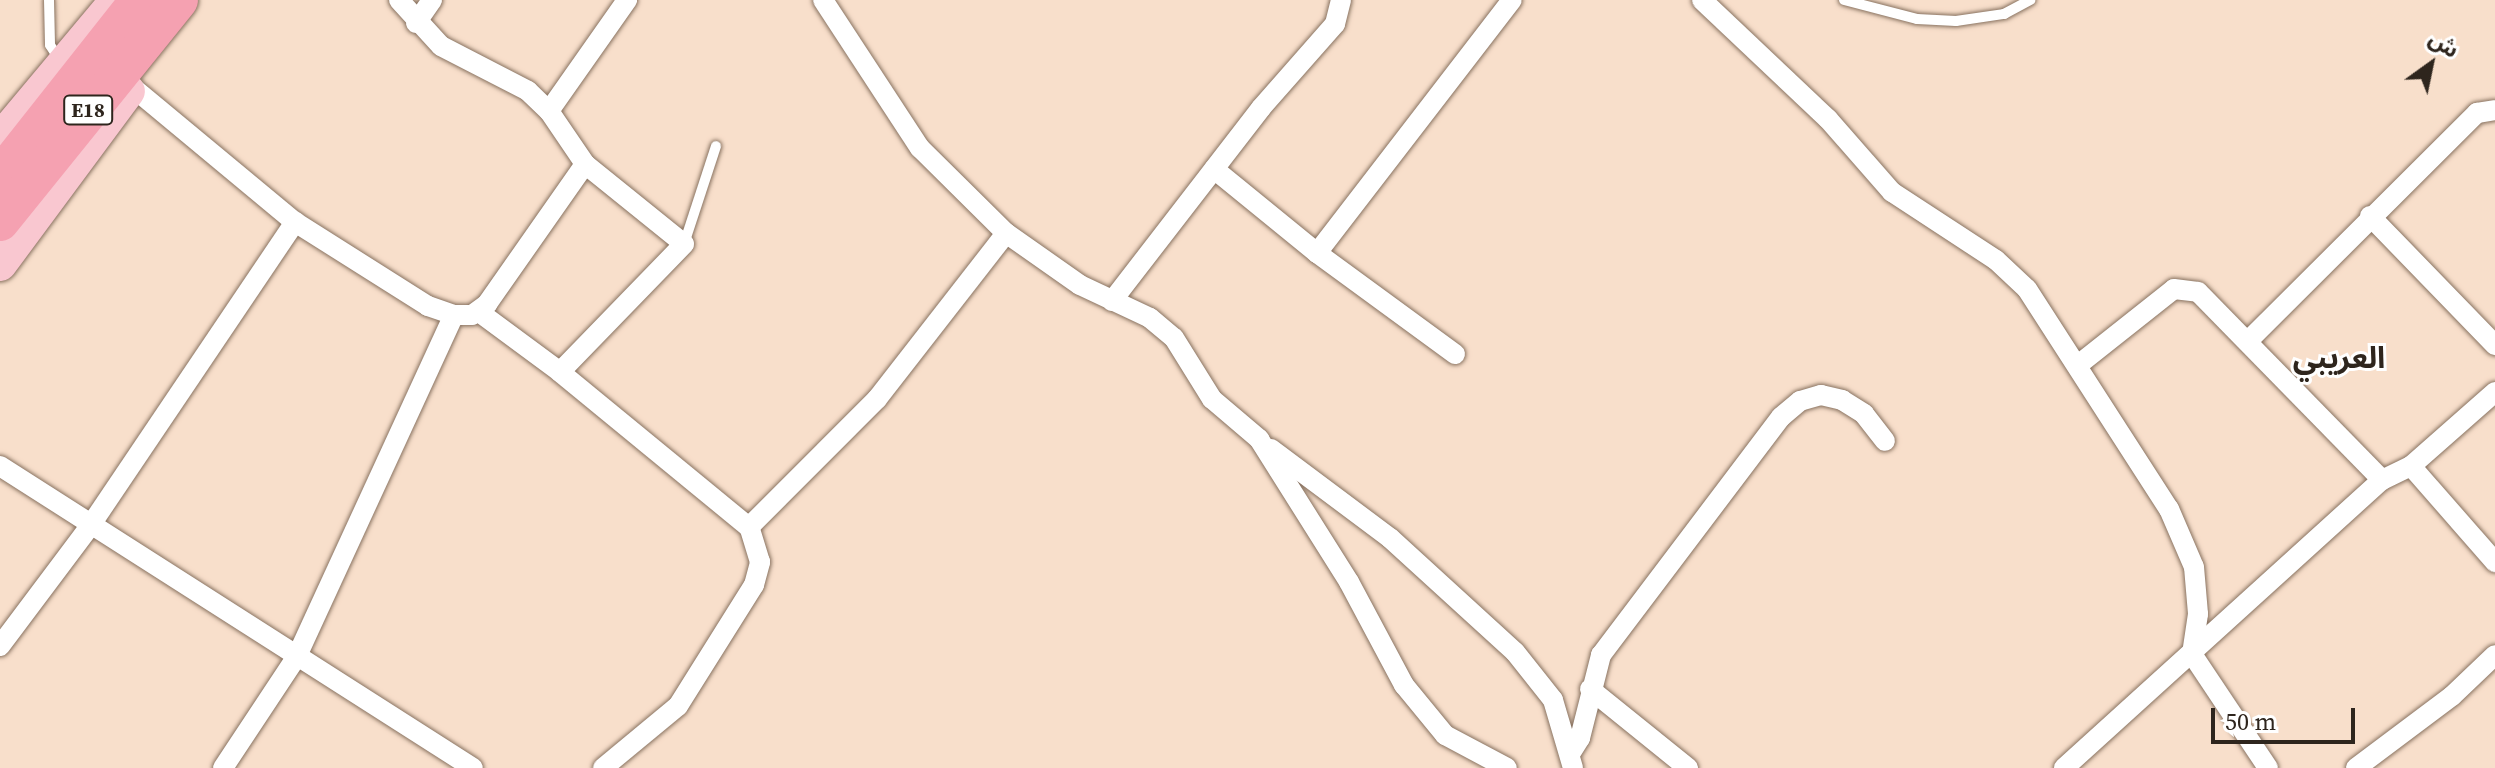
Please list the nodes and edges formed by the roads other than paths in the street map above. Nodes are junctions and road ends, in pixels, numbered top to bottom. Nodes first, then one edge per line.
1 (49, 0) edge
2 (179, 0) edge
3 (191, 0) edge
4 (399, 0) edge
5 (432, 0) edge
6 (627, 0) edge
7 (823, 0) edge
8 (1341, 0) edge
9 (1512, 0) edge
10 (1702, 0) edge
11 (1844, 0) edge
12 (2030, 0) edge
13 (118, 2) edge
14 (416, 23) junction
15 (63, 62) junction
16 (131, 86) junction
17 (2495, 110) edge
18 (549, 111) junction
19 (0, 140) edge
20 (716, 146) dead end
21 (585, 164) junction
22 (1214, 169) junction
23 (0, 176) edge
24 (2370, 216) junction
25 (0, 222) edge
26 (295, 222) junction
27 (1006, 233) junction
28 (684, 244) junction
29 (1317, 253) junction
30 (0, 264) edge
31 (1112, 301) junction
32 (479, 312) junction
33 (454, 315) junction
34 (2249, 340) junction
35 (2495, 345) edge
36 (1455, 354) dead end
37 (2078, 365) junction
38 (560, 372) junction
39 (2495, 392) edge
40 (1259, 439) junction
41 (1885, 441) dead end
42 (0, 466) edge
43 (2411, 466) junction
44 (2382, 480) junction
45 (90, 526) junction
46 (749, 527) junction
47 (2495, 562) edge
48 (0, 646) edge
49 (2192, 654) junction
50 (297, 656) junction
51 (2494, 657) edge
52 (1590, 689) junction
53 (1572, 761) edge
54 (223, 768) edge
55 (473, 768) edge
56 (603, 768) edge
57 (1507, 768) edge
58 (1688, 768) edge
59 (2064, 768) edge
60 (2268, 768) edge
61 (2356, 768) edge

1 - 15 lane
2 - 25 highway, E18
3 - 16 main road
4 - 14 street
5 - 14 street
6 - 18 street
7 - 27 street
8 - 22 street
9 - 29 street
10 - 37 street
11 - 12 lane
13 - 15 main road
13 - 23 highway, E18
14 - 18 street
15 - 19 main road
16 - 26 street
16 - 30 main road
17 - 24 street
18 - 21 street
20 - 28 lane
21 - 28 street
21 - 32 street
22 - 29 street
22 - 31 street
24 - 34 street
24 - 35 street
26 - 33 street
26 - 45 street
27 - 31 street
27 - 46 street
28 - 38 street
29 - 36 street
31 - 40 street
32 - 33 street
32 - 38 street
33 - 50 street
34 - 37 street
34 - 44 street
37 - 49 street
38 - 46 street
39 - 43 street
40 - 53 street
40 - 57 street
41 - 52 street
42 - 45 street
43 - 44 street
43 - 47 street
44 - 49 street
45 - 48 street
45 - 50 street
46 - 56 street
49 - 59 street
49 - 60 street
50 - 54 street
50 - 55 street
51 - 61 street
52 - 53 street
52 - 58 street

